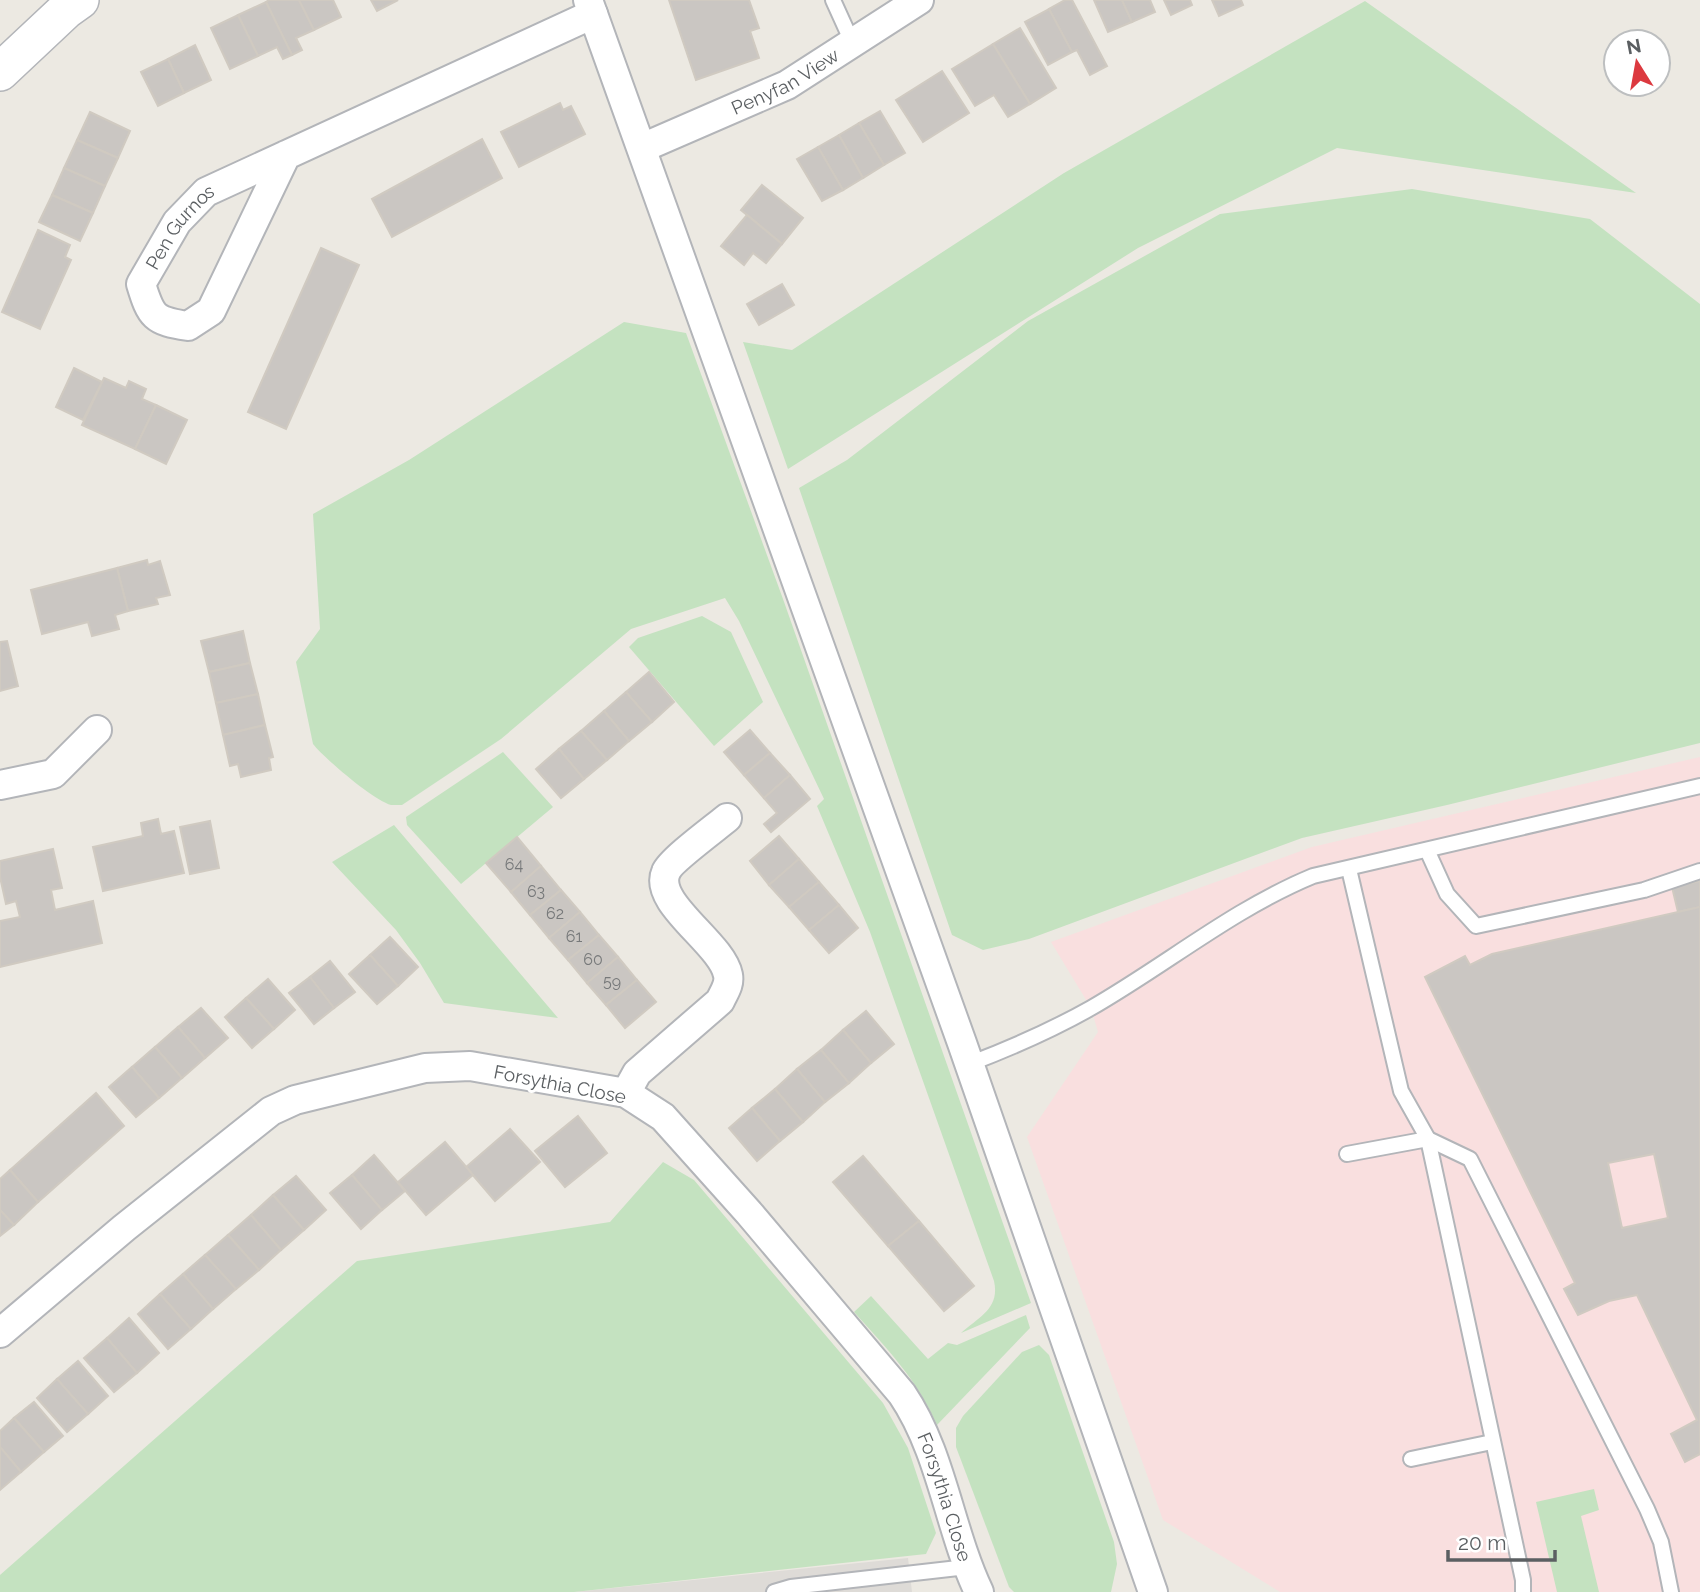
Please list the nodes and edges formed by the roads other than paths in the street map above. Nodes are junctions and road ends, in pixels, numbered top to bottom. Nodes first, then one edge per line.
1 (80, 0) edge
2 (833, 0) edge
3 (919, 0) edge
4 (591, 7) edge
5 (852, 42) junction
6 (0, 72) edge
7 (642, 148) junction
8 (286, 155) junction
9 (97, 730) dead end
10 (0, 785) edge
11 (1700, 786) edge
12 (727, 818) dead end
13 (1427, 850) junction
14 (1349, 869) junction
15 (1700, 871) edge
16 (969, 1064) junction
17 (626, 1093) junction
18 (1427, 1139) junction
19 (1347, 1154) dead end
20 (0, 1333) edge
21 (1492, 1442) junction
22 (1411, 1459) dead end
23 (973, 1580) edge
24 (774, 1592) edge
25 (1153, 1592) edge
26 (1522, 1592) edge
27 (1671, 1592) edge

1 - 6 street
2 - 5 lane
3 - 5 street, Penyfan View
4 - 7 street
4 - 8 street, Pen Gurnos
5 - 7 street, Penyfan View
7 - 16 street
8 - 8 street, Pen Gurnos
9 - 10 street
11 - 13 lane
12 - 17 street
13 - 14 lane
13 - 15 lane
14 - 16 lane
14 - 18 lane
16 - 25 street
17 - 20 street, Forsythia Close
17 - 23 street, Forsythia Close
18 - 19 lane
18 - 21 lane
18 - 27 lane
21 - 22 lane
21 - 26 lane
23 - 24 lane

